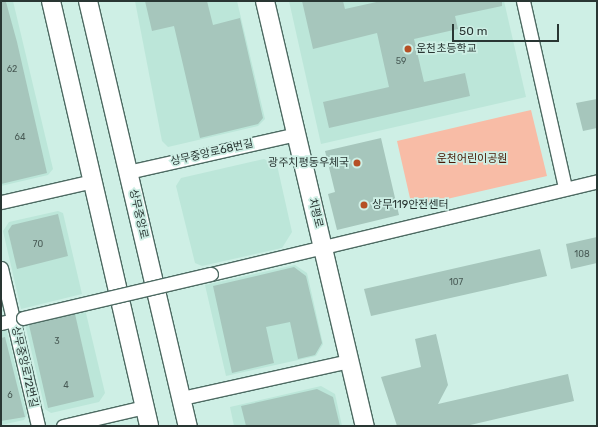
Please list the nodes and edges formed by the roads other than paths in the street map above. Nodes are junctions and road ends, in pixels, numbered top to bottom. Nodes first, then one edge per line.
1 (51, 1) edge
2 (88, 1) edge
3 (265, 1) edge
4 (523, 1) edge
5 (296, 134) junction
6 (128, 172) junction
7 (93, 181) junction
8 (597, 181) edge
9 (565, 188) junction
10 (1, 202) edge
11 (324, 246) junction
12 (1, 268) edge
13 (19, 319) junction
14 (1, 323) edge
15 (349, 361) junction
16 (182, 398) junction
17 (144, 407) junction
18 (38, 426) edge
19 (63, 426) edge
20 (149, 426) edge
21 (188, 426) edge
22 (364, 426) edge

1 - 7 street
2 - 6 street, 상무중앙로
3 - 5 street, 치평로
4 - 9 street
5 - 6 street, 상무중앙로68번길
5 - 11 street, 치평로
6 - 16 street, 상무중앙로
7 - 10 street
7 - 17 street
8 - 9 street
9 - 11 street
11 - 13 street, bridge
11 - 15 street, 치평로
12 - 13 street
13 - 14 street, 상무중앙로72번길
13 - 18 street, 상무중앙로72번길
15 - 16 street
15 - 22 street, 치평로
16 - 21 street, 상무중앙로
17 - 19 street
17 - 20 street

